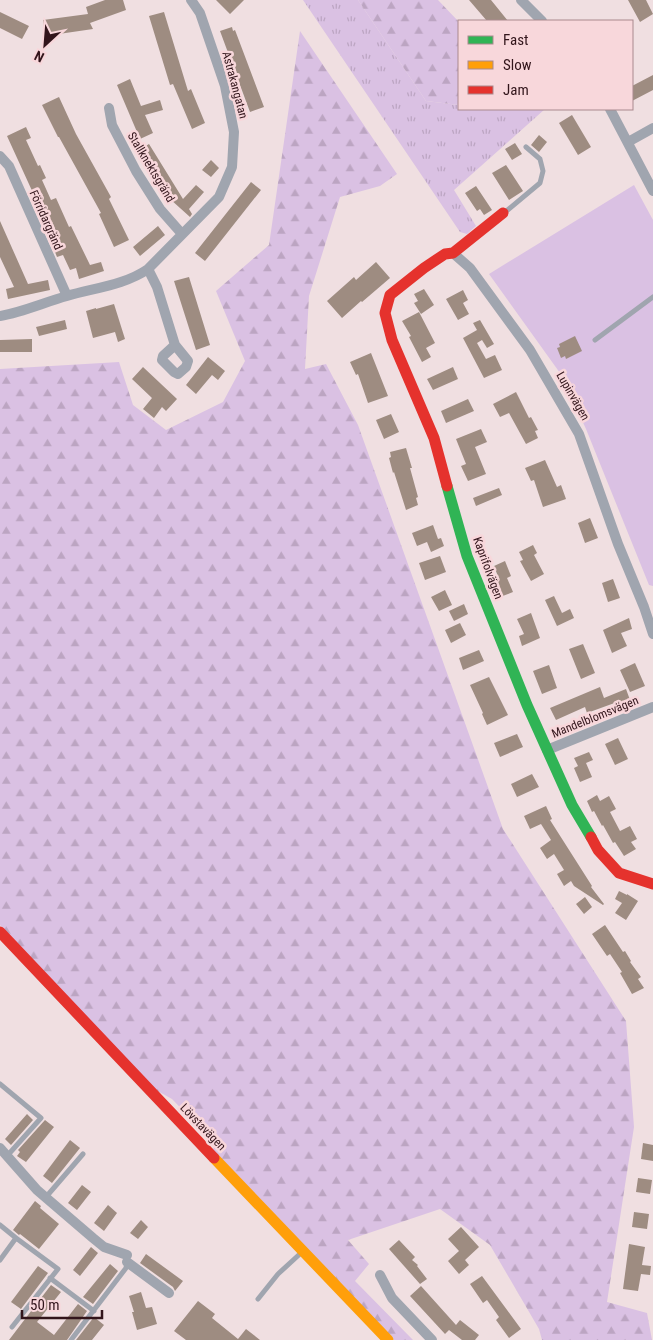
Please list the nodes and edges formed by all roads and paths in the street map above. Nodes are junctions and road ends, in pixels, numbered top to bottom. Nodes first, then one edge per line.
1 (191, 0) edge
2 (521, 0) edge
3 (541, 20) edge
4 (109, 108) dead end
5 (611, 110) edge
6 (653, 128) edge
7 (628, 142) junction
8 (526, 147) dead end
9 (0, 156) edge
10 (653, 191) edge
11 (503, 214) joint
12 (182, 234) junction
13 (453, 253) junction
14 (148, 269) junction
15 (67, 296) junction
16 (653, 297) edge
17 (0, 316) edge
18 (595, 340) dead end
19 (175, 345) dead end
20 (649, 604) edge
21 (653, 634) edge
22 (653, 708) edge
23 (547, 750) junction
24 (653, 884) edge
25 (0, 932) edge
26 (0, 944) edge
27 (0, 1084) edge
28 (4, 1152) edge
29 (83, 1154) dead end
30 (45, 1197) junction
31 (0, 1225) edge
32 (16, 1238) junction
33 (299, 1255) junction
34 (54, 1257) dead end
35 (127, 1258) junction
36 (0, 1260) edge
37 (50, 1263) junction
38 (380, 1275) dead end
39 (50, 1278) junction
40 (169, 1293) dead end
41 (258, 1299) dead end
42 (94, 1311) junction
43 (12, 1327) dead end
44 (71, 1340) edge
45 (376, 1340) edge
46 (388, 1340) edge
47 (432, 1340) edge

1 - 12 street, Astrakangatan
2 - 3 street
4 - 12 street, Stallknektsgränd
5 - 7 street
6 - 7 street
7 - 10 street
8 - 11 lane
9 - 15 street, Förridargränd
11 - 13 street
12 - 14 street, Astrakangatan
13 - 20 street, Lupinvägen
13 - 23 street, Kaprifolvägen
14 - 15 street, Astrakangatan
14 - 19 street
15 - 17 street, Astrakangatan
16 - 18 lane
20 - 21 street, Lupinvägen
22 - 23 street, Mandelblomsvägen
23 - 24 street, Kaprifolvägen
25 - 33 street, Lövstavägen
26 - 33 street, Lövstavägen
27 - 28 lane
28 - 30 street
29 - 30 lane
30 - 35 street
31 - 32 lane
32 - 36 lane
32 - 37 lane
33 - 41 lane
33 - 45 street, Lövstavägen
33 - 46 street, Lövstavägen
34 - 37 lane
35 - 40 street
35 - 42 lane
37 - 39 lane
38 - 47 street
39 - 42 lane
39 - 43 lane
42 - 44 lane

